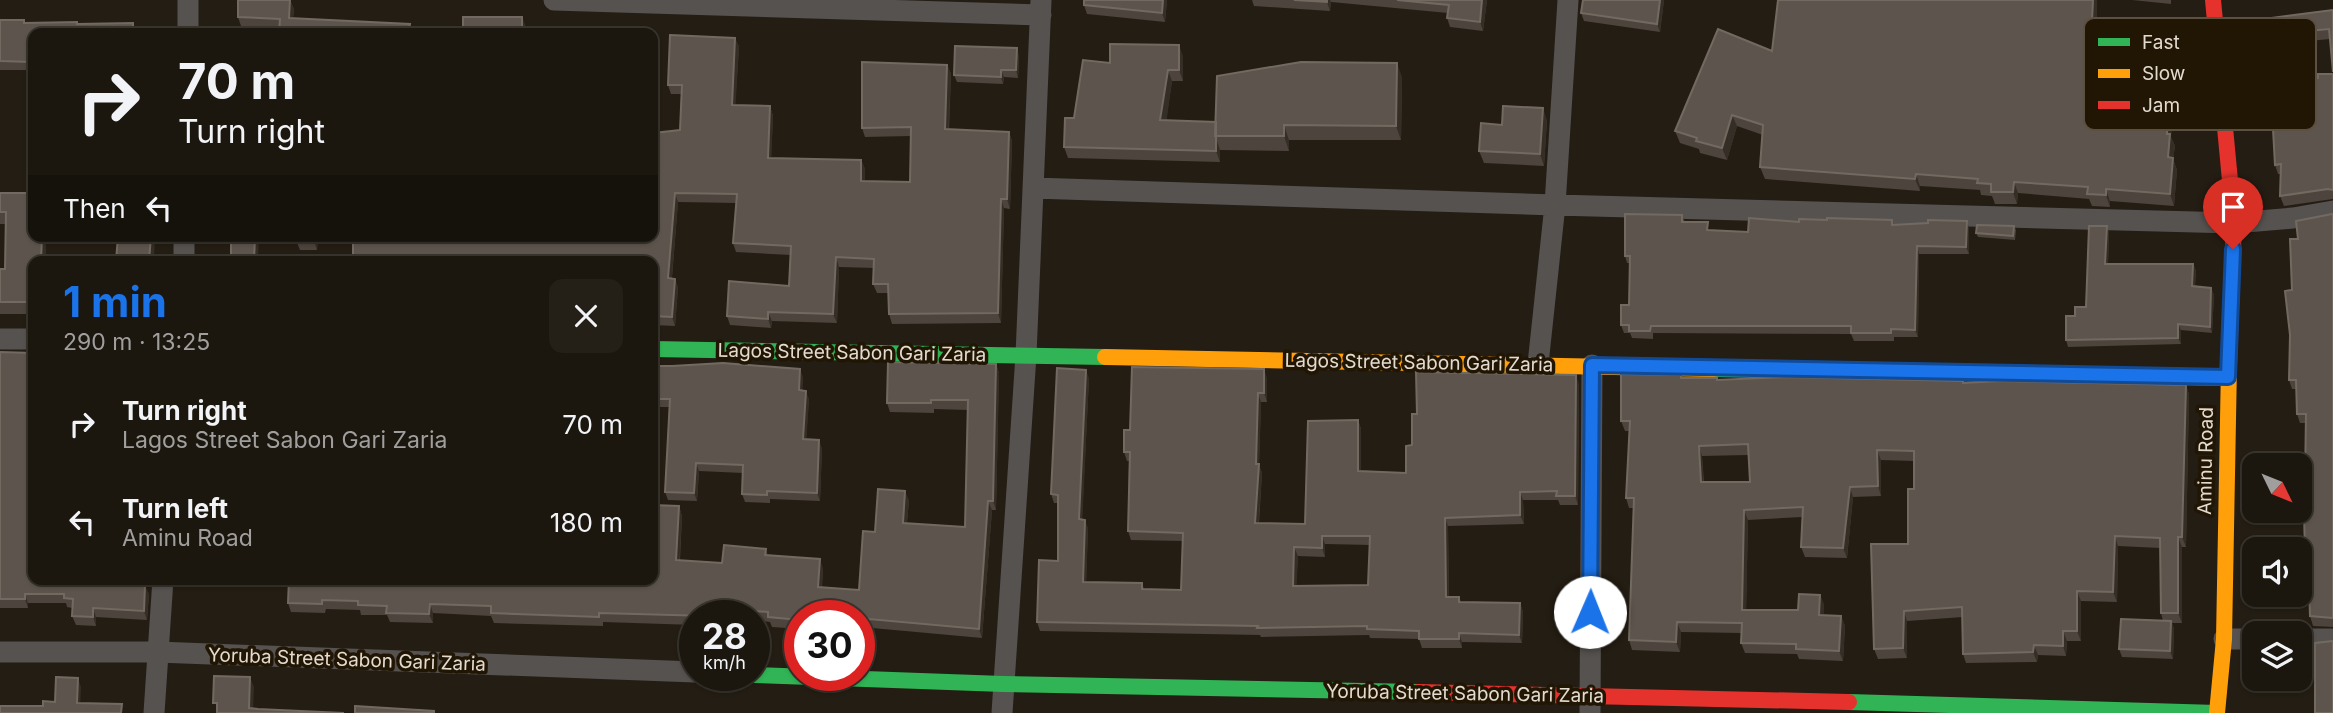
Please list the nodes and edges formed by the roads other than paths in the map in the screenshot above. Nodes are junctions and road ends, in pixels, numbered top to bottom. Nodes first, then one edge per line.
1 (188, 0) edge
2 (555, 0) edge
3 (1568, 0) edge
4 (2213, 0) edge
5 (1041, 8) edge
6 (2215, 18) edge
7 (188, 28) edge
8 (2225, 130) edge
9 (1033, 188) junction
10 (1555, 205) junction
11 (2333, 211) edge
12 (2234, 223) junction
13 (0, 339) edge
14 (28, 339) edge
15 (658, 349) edge
16 (1026, 355) junction
17 (1538, 364) junction
18 (1592, 365) junction
19 (2228, 377) junction
20 (163, 585) edge
21 (2224, 639) junction
22 (2242, 639) edge
23 (2312, 639) edge
24 (2333, 639) edge
25 (0, 652) edge
26 (157, 652) junction
27 (679, 671) edge
28 (770, 676) edge
29 (1003, 684) junction
30 (1590, 704) edge
31 (154, 713) edge
32 (1002, 713) edge
33 (2217, 713) edge

1 - 7 street
2 - 5 street
3 - 10 street
4 - 6 street, Aminu Road
5 - 9 street
8 - 12 street, Aminu Road
9 - 10 street
9 - 16 street
10 - 12 street
10 - 17 street
11 - 12 street
12 - 19 street, Aminu Road
13 - 14 street
15 - 16 street, Lagos Street Sabon Gari Zaria
16 - 17 street, Lagos Street Sabon Gari Zaria
16 - 29 street
17 - 18 street, Lagos Street Sabon Gari Zaria
18 - 19 street, Lagos Street Sabon Gari Zaria
18 - 30 street
19 - 21 street, Aminu Road
20 - 26 street
21 - 22 street
21 - 33 street, Aminu Road
23 - 24 street
25 - 26 street, Yoruba Street Sabon Gari Zaria
26 - 27 street, Yoruba Street Sabon Gari Zaria
26 - 31 street
28 - 29 street, Yoruba Street Sabon Gari Zaria
29 - 30 street, Yoruba Street Sabon Gari Zaria
29 - 32 street
30 - 33 street, Yoruba Street Sabon Gari Zaria

